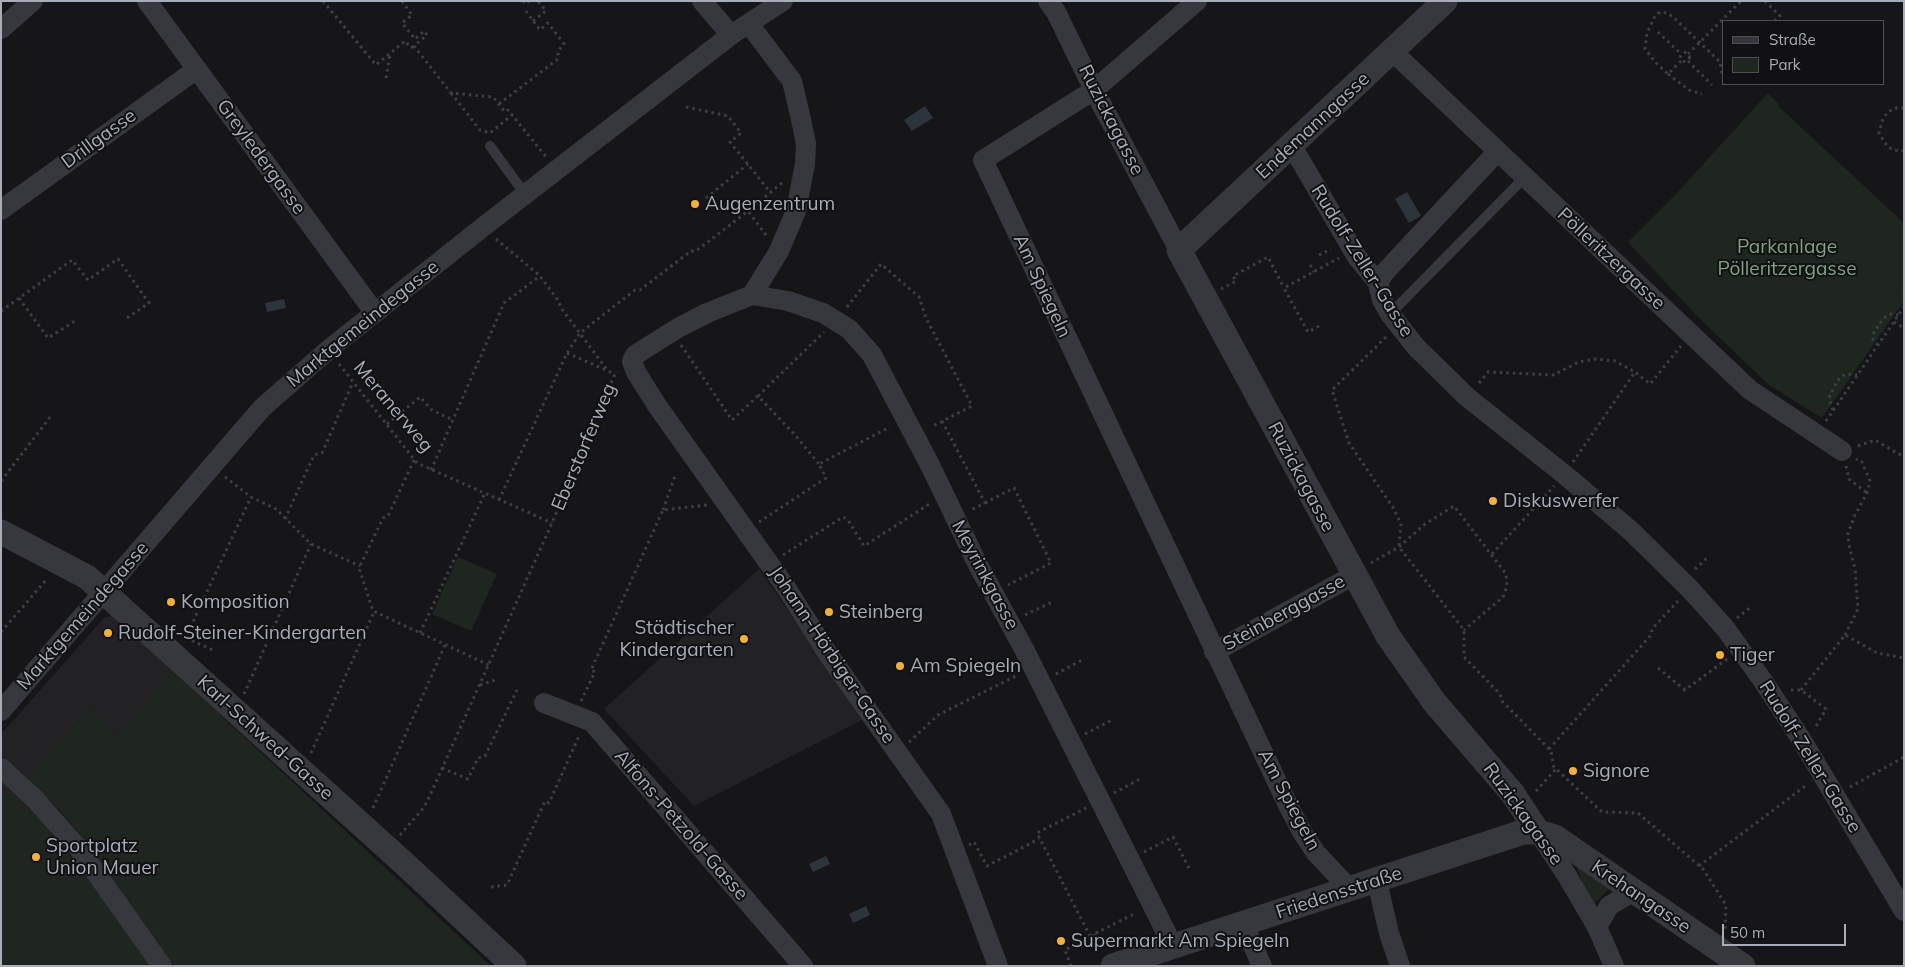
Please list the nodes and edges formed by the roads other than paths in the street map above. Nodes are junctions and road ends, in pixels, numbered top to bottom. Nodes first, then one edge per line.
1 (33, 1) edge
2 (147, 1) edge
3 (702, 1) edge
4 (783, 1) edge
5 (1048, 1) edge
6 (1197, 1) edge
7 (1446, 1) edge
8 (749, 24) junction
9 (1, 29) edge
10 (731, 35) junction
11 (1393, 52) junction
12 (197, 69) junction
13 (1094, 90) junction
14 (490, 146) dead end
15 (1292, 146) junction
16 (1497, 152) junction
17 (1524, 178) junction
18 (525, 194) junction
19 (1, 210) edge
20 (1179, 250) junction
21 (1378, 283) junction
22 (752, 295) junction
23 (375, 313) junction
24 (1394, 320) junction
25 (1842, 451) road end
26 (1, 532) edge
27 (1361, 570) junction
28 (104, 592) junction
29 (1214, 652) junction
30 (544, 703) dead end
31 (1, 711) edge
32 (1, 768) edge
33 (1538, 832) junction
34 (1377, 881) junction
35 (1350, 890) junction
36 (1634, 891) junction
37 (1904, 911) edge
38 (1243, 923) junction
39 (1596, 927) junction
40 (1173, 946) junction
41 (162, 966) edge
42 (514, 966) edge
43 (803, 966) edge
44 (998, 966) edge
45 (1112, 966) edge
46 (1262, 966) edge
47 (1400, 966) edge
48 (1614, 966) edge
49 (1743, 966) edge

1 - 9 street
2 - 12 street, Greyledergasse
3 - 10 street
4 - 8 street, Marktgemeindegasse
5 - 13 street, Ruzickagasse
6 - 13 street
7 - 11 street, Endemanngasse
8 - 10 street, Marktgemeindegasse
8 - 22 street
10 - 18 street, Marktgemeindegasse
11 - 15 street, Endemanngasse
11 - 16 street, Pölleritzergasse
12 - 19 street, Drillgasse
12 - 23 street, Greyledergasse
13 - 20 street, Ruzickagasse
13 - 29 street, Am Spiegeln
14 - 18 lane
15 - 20 street, Endemanngasse
15 - 21 street, Rudolf-Zeller-Gasse
16 - 17 street, Pölleritzergasse
16 - 21 street
17 - 24 lane
17 - 25 street, Pölleritzergasse
18 - 23 street, Marktgemeindegasse
20 - 27 street, Ruzickagasse
21 - 24 street, Rudolf-Zeller-Gasse
22 - 40 street, Meyrinkgasse
22 - 44 street, Johann-Hörbiger-Gasse
23 - 28 street, Marktgemeindegasse
24 - 37 street, Rudolf-Zeller-Gasse
26 - 28 street, Karl-Schwed-Gasse
27 - 29 street, Steinberggasse
27 - 33 street, Ruzickagasse
28 - 31 street, Marktgemeindegasse
28 - 42 street, Karl-Schwed-Gasse
29 - 35 street, Am Spiegeln
30 - 43 street, Alfons-Petzold-Gasse
32 - 41 street
33 - 34 street, Friedensstraße
33 - 36 street, Krehangasse
33 - 39 street, Ruzickagasse
34 - 35 street, Friedensstraße
34 - 47 street
35 - 38 street, Friedensstraße
36 - 39 street
36 - 49 street, Krehangasse
38 - 40 street, Friedensstraße
38 - 46 street
39 - 48 street, Ruzickagasse
40 - 45 street, Friedensstraße

